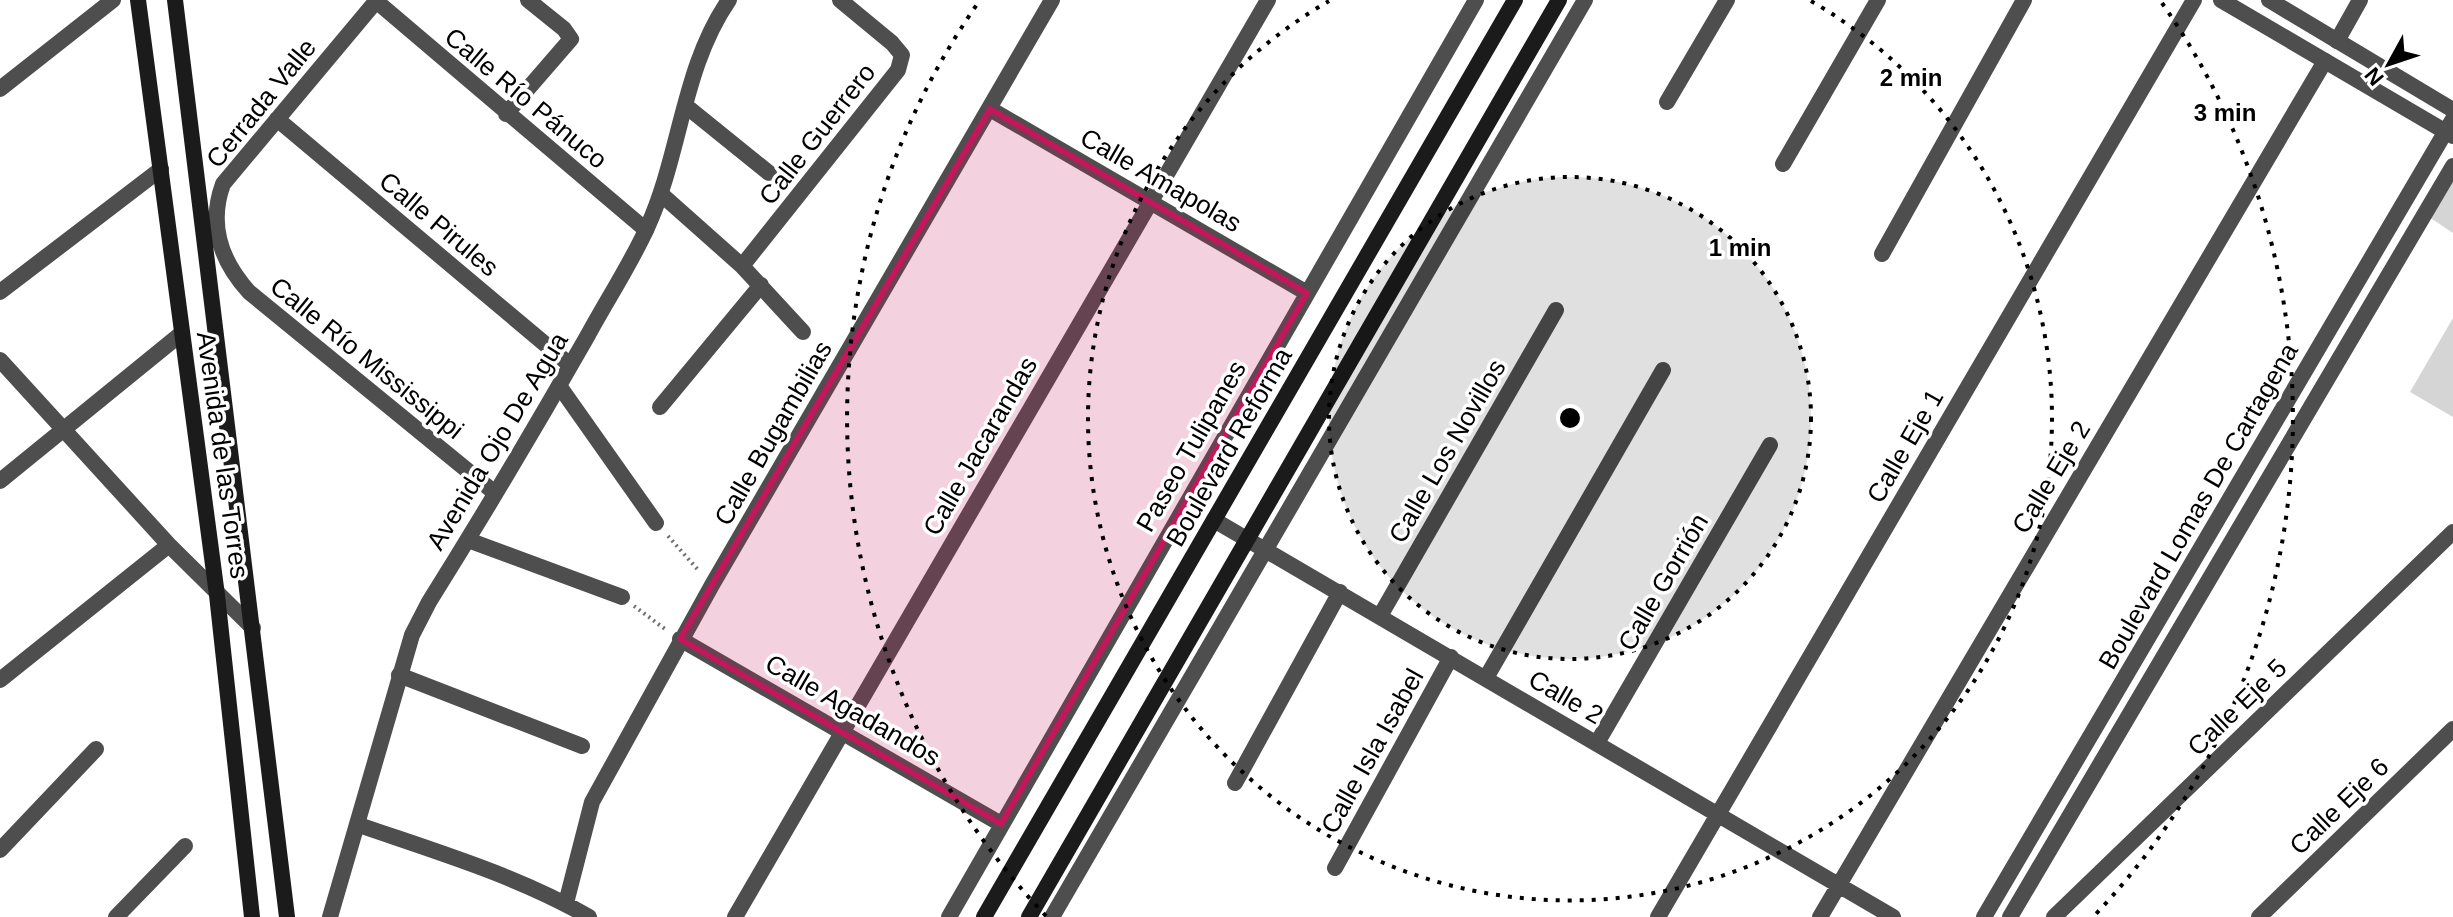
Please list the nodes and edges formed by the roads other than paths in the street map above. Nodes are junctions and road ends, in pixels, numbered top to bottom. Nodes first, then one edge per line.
1 (113, 0) edge
2 (138, 0) edge
3 (175, 0) edge
4 (528, 0) edge
5 (729, 0) edge
6 (840, 0) edge
7 (1052, 0) edge
8 (1268, 0) edge
9 (1476, 0) edge
10 (1515, 0) edge
11 (1559, 0) edge
12 (1585, 0) edge
13 (1727, 0) edge
14 (1878, 0) edge
15 (2024, 0) edge
16 (2194, 0) edge
17 (2221, 0) edge
18 (2269, 0) edge
19 (2360, 0) edge
20 (377, 1) edge
21 (2337, 41) junction
22 (2325, 61) junction
23 (0, 89) edge
24 (1667, 102) dead end
25 (686, 106) junction
26 (990, 109) junction
27 (2453, 110) edge
28 (506, 114) junction
29 (277, 119) junction
30 (2451, 129) edge
31 (1783, 164) dead end
32 (2453, 166) edge
33 (161, 169) junction
34 (769, 173) dead end
35 (661, 194) junction
36 (1151, 201) junction
37 (646, 230) junction
38 (221, 249) joint
39 (1882, 254) dead end
40 (742, 266) junction
41 (761, 285) junction
42 (0, 292) edge
43 (1307, 293) junction
44 (1556, 310) dead end
45 (803, 332) dead end
46 (182, 333) junction
47 (0, 360) edge
48 (570, 365) junction
49 (1663, 370) dead end
50 (560, 387) junction
51 (660, 407) dead end
52 (63, 429) junction
53 (1770, 445) dead end
54 (0, 481) edge
55 (495, 493) junction
56 (1214, 520) junction
57 (656, 523) road end
58 (2453, 532) edge
59 (1247, 538) junction
60 (468, 540) junction
61 (169, 545) junction
62 (1265, 548) junction
63 (1340, 592) junction
64 (217, 595) junction
65 (622, 597) road end
66 (1380, 616) junction
67 (253, 628) junction
68 (680, 639) junction
69 (1451, 657) junction
70 (399, 675) junction
71 (1486, 678) junction
72 (0, 680) edge
73 (2453, 729) edge
74 (843, 731) junction
75 (1597, 743) junction
76 (582, 746) dead end
77 (96, 749) dead end
78 (1235, 783) dead end
79 (1717, 814) junction
80 (1001, 824) junction
81 (359, 825) junction
82 (185, 846) dead end
83 (0, 850) edge
84 (1335, 868) dead end
85 (1838, 885) junction
86 (566, 903) junction
87 (116, 917) edge
88 (252, 917) edge
89 (287, 917) edge
90 (330, 917) edge
91 (589, 917) edge
92 (735, 917) edge
93 (949, 917) edge
94 (984, 917) edge
95 (1029, 917) edge
96 (1052, 917) edge
97 (1658, 917) edge
98 (1820, 917) edge
99 (1893, 917) edge
100 (1984, 917) edge
101 (2010, 917) edge
102 (2054, 917) edge
103 (2259, 917) edge

1 - 23 street
2 - 33 main road, Avenida de las Torres
3 - 67 main road, Avenida de las Torres
4 - 28 street
5 - 25 street, Avenida Ojo De Agua
6 - 40 street, Calle Guerrero
7 - 26 street, Calle Bugambilias
8 - 36 street, Calle Jacarandas
9 - 43 street, Paseo Tulipanes
10 - 56 main road, Boulevard Reforma
11 - 59 main road
12 - 62 street
13 - 24 street
14 - 31 street
15 - 39 street
16 - 79 street, Calle Eje 1
17 - 22 street
18 - 21 street
19 - 21 street
20 - 28 street, Calle Río Pánuco
20 - 29 street, Cerrada Valle
21 - 27 street
22 - 30 street
22 - 85 street, Calle Eje 2
25 - 34 street
25 - 35 street, Avenida Ojo De Agua
26 - 36 street, Calle Amapolas
26 - 68 street, Calle Bugambilias
28 - 37 street, Calle Río Pánuco
29 - 38 street, Cerrada Valle
29 - 48 street, Calle Pirules
30 - 100 street, Boulevard Lomas De Cartagena
32 - 101 street, Boulevard Lomas De Cartagena
33 - 42 street
33 - 46 main road, Avenida de las Torres
35 - 37 street, Avenida Ojo De Agua
35 - 40 street
36 - 43 street, Calle Amapolas
36 - 74 street, Calle Jacarandas
37 - 48 street, Avenida Ojo De Agua
38 - 55 street, Calle Río Mississippi
40 - 41 street
41 - 45 street
41 - 51 street
43 - 80 street, Paseo Tulipanes
44 - 66 street, Calle Los Novillos
46 - 52 street
46 - 64 main road, Avenida de las Torres
47 - 52 street
48 - 50 street, Avenida Ojo De Agua
49 - 71 street
50 - 55 street, Avenida Ojo De Agua
50 - 57 street
52 - 54 street
52 - 61 street
53 - 75 street, Calle Gorrión
55 - 60 street, Avenida Ojo De Agua
56 - 59 street, Calle 2
56 - 94 main road, Boulevard Reforma
58 - 102 street, Calle Eje 5
59 - 62 street, Calle 2
59 - 95 main road
60 - 65 street
60 - 70 street, Avenida Ojo De Agua
61 - 64 street
61 - 72 street
62 - 63 street, Calle 2
62 - 96 street
63 - 66 street, Calle 2
63 - 78 street
64 - 67 street
64 - 88 main road, Avenida de las Torres
66 - 69 street, Calle 2
67 - 89 main road, Avenida de las Torres
68 - 74 street, Calle Agadandos
68 - 86 street, Calle Bugambilias
69 - 71 street, Calle 2
69 - 84 street, Calle Isla Isabel
70 - 76 street
70 - 81 street, Avenida Ojo De Agua
71 - 75 street, Calle 2
73 - 103 street, Calle Eje 6
74 - 80 street, Calle Agadandos
74 - 92 street, Calle Jacarandas
75 - 79 street, Calle 2
77 - 83 street
79 - 85 street, Calle 2
79 - 97 street, Calle Eje 1
80 - 93 street, Paseo Tulipanes
81 - 86 street
81 - 90 street, Avenida Ojo De Agua
82 - 87 street
85 - 98 street, Calle Eje 2
85 - 99 street, Calle 2
86 - 91 street

